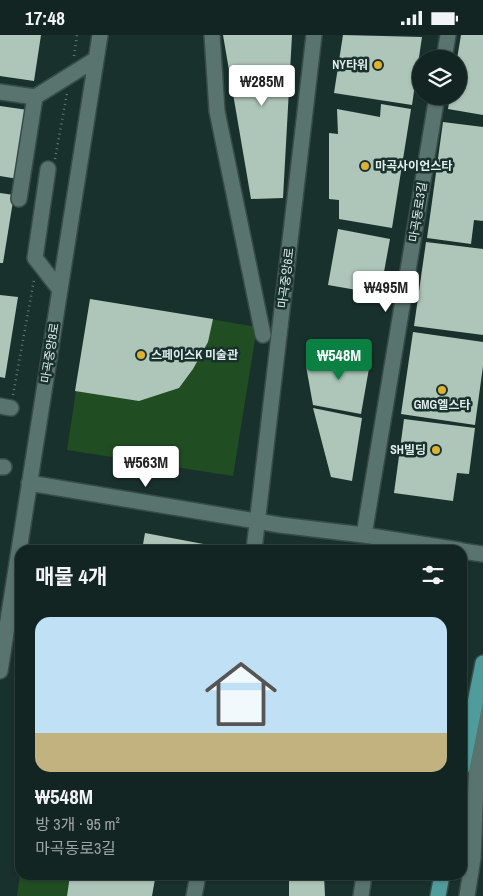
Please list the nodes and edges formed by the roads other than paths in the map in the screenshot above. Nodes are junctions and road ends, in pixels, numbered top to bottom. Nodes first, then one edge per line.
1 (100, 35) edge
2 (212, 35) edge
3 (314, 35) edge
4 (448, 35) edge
5 (446, 50) edge
6 (96, 59) junction
7 (0, 92) edge
8 (35, 97) junction
9 (436, 105) edge
10 (48, 169) dead end
11 (19, 199) dead end
12 (60, 290) junction
13 (264, 335) dead end
14 (29, 483) junction
15 (258, 522) junction
16 (364, 535) junction
17 (17, 545) edge
18 (255, 545) edge
19 (429, 545) edge
20 (467, 551) edge
21 (15, 554) edge
22 (483, 554) edge
23 (5, 605) edge
24 (483, 663) edge
25 (0, 671) edge
26 (480, 683) junction
27 (467, 744) edge
28 (197, 880) edge
29 (363, 880) edge
30 (441, 880) edge
31 (194, 896) edge
32 (361, 896) edge
33 (438, 896) edge
34 (467, 896) edge

1 - 6 street, 마곡중앙8로
2 - 13 street
3 - 15 street, 마곡중앙6로
4 - 5 street
6 - 8 street
6 - 12 street, 마곡중앙8로
7 - 8 street
8 - 11 street
9 - 16 street, 마곡동로3길
10 - 12 street
12 - 14 street, 마곡중앙8로
14 - 15 street
14 - 17 street, 마곡중앙8로
15 - 16 street
15 - 18 street, 마곡중앙6로
16 - 19 street
20 - 22 street
21 - 23 street, 마곡중앙8로
23 - 25 street, 마곡중앙8로
24 - 26 main road
26 - 27 main road
26 - 34 street
28 - 31 street
29 - 32 street
30 - 33 main road

